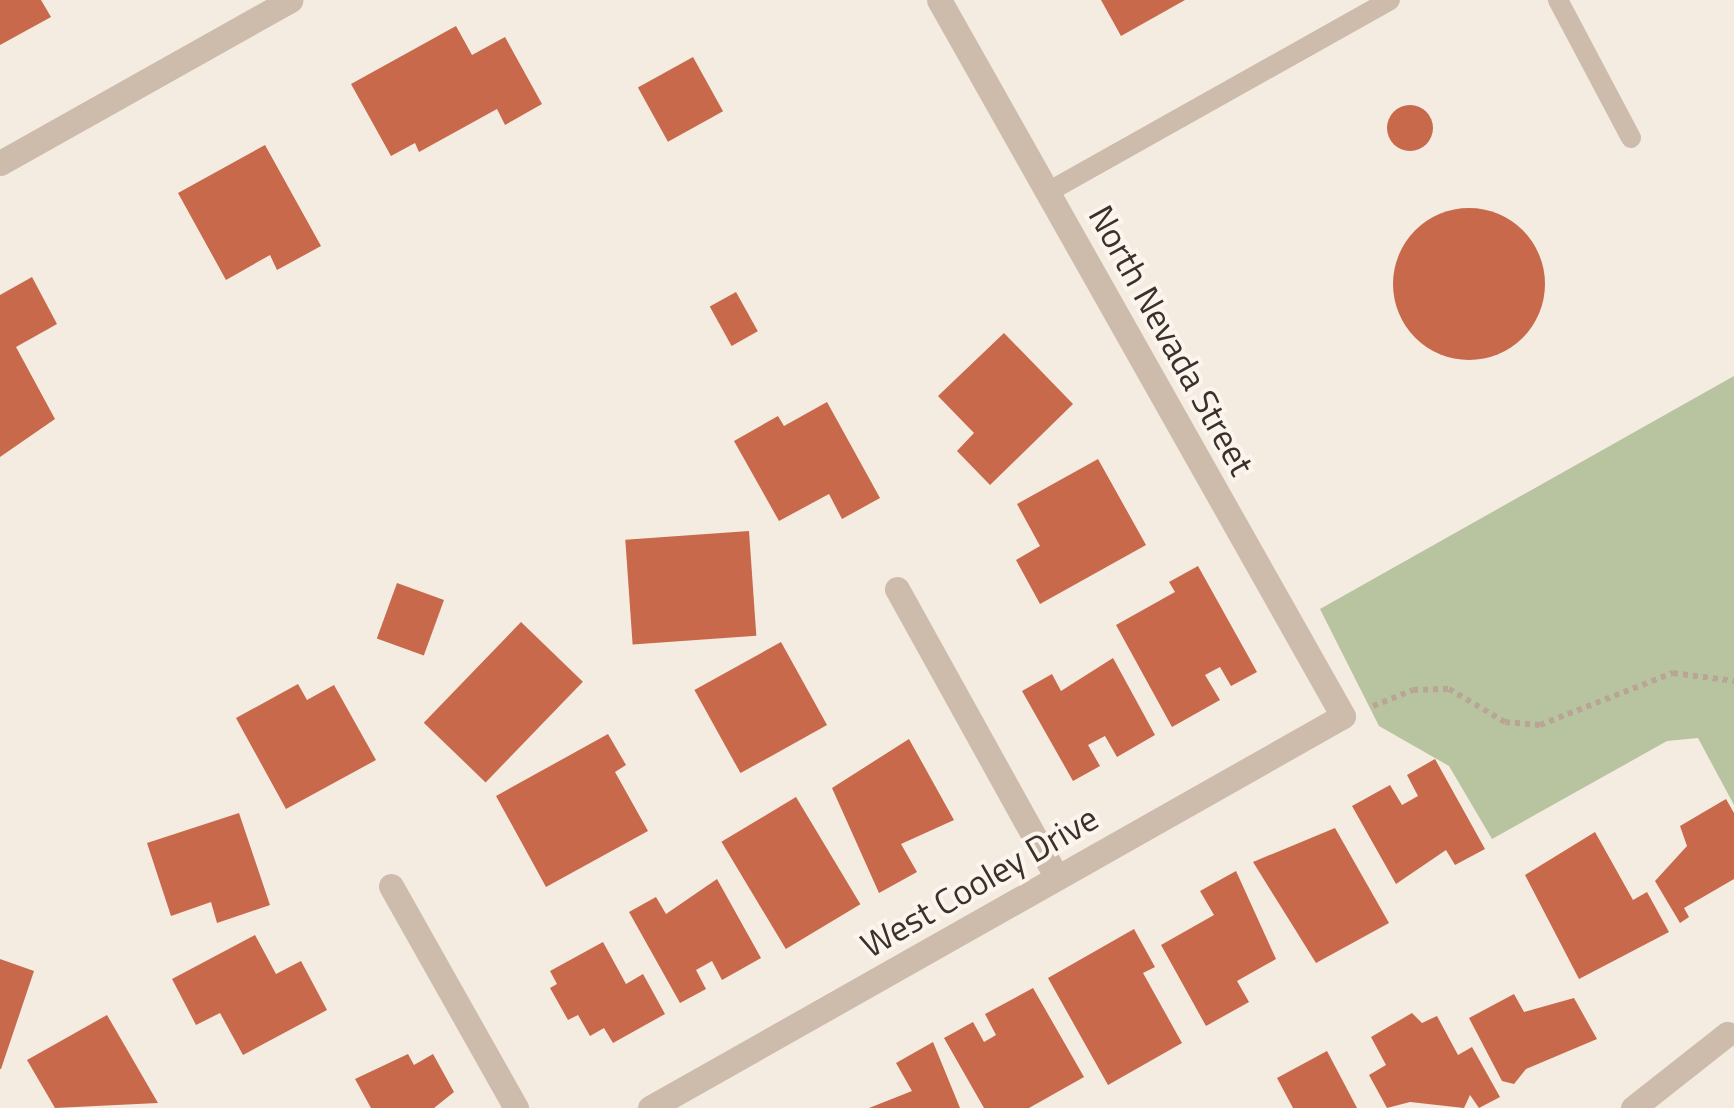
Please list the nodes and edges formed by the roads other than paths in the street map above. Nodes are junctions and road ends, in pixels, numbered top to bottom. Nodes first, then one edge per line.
1 (290, 0) edge
2 (939, 0) edge
3 (1390, 0) edge
4 (1558, 0) edge
5 (1631, 138) dead end
6 (0, 164) edge
7 (1048, 192) junction
8 (898, 589) dead end
9 (1343, 716) joint
10 (1057, 878) junction
11 (390, 886) dead end
12 (1727, 1034) dead end
13 (516, 1108) edge
14 (650, 1108) edge
15 (1633, 1108) edge

1 - 6 street
2 - 7 street, North Nevada Street
3 - 7 lane
4 - 5 lane
7 - 9 street, North Nevada Street
8 - 10 street
9 - 10 street, West Cooley Drive
10 - 14 street, West Cooley Drive
11 - 13 street
12 - 15 street

